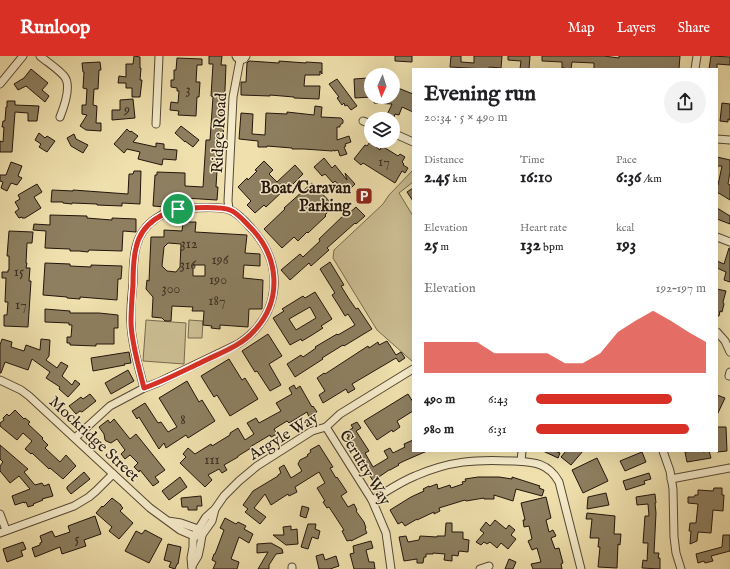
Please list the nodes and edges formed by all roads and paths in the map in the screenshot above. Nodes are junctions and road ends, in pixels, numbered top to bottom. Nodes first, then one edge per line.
1 (23, 56) edge
2 (40, 56) edge
3 (159, 56) edge
4 (692, 56) edge
5 (697, 56) edge
6 (241, 57) edge
7 (694, 68) edge
8 (694, 68) edge
9 (0, 84) edge
10 (60, 118) dead end
11 (156, 124) dead end
12 (400, 136) edge
13 (718, 140) edge
14 (730, 140) edge
15 (412, 142) edge
16 (229, 210) junction
17 (718, 237) edge
18 (730, 242) edge
19 (718, 333) edge
20 (730, 352) edge
21 (412, 370) edge
22 (0, 380) edge
23 (144, 388) junction
24 (326, 427) junction
25 (75, 438) junction
26 (522, 452) edge
27 (663, 452) edge
28 (521, 461) junction
29 (730, 468) edge
30 (114, 474) junction
31 (671, 479) junction
32 (372, 500) junction
33 (0, 514) edge
34 (3, 531) edge
35 (198, 534) junction
36 (489, 566) dead end
37 (192, 568) edge
38 (392, 569) edge
39 (480, 569) edge
40 (581, 569) edge
41 (681, 569) edge

1 - 9 street
2 - 10 street
3 - 11 street
4 - 7 street
5 - 8 street
6 - 16 street, Ridge Road
12 - 15 street
13 - 14 street
16 - 23 street
16 - 23 street
17 - 18 street
19 - 20 street
21 - 24 street, Argyle Way
22 - 25 street, Mockridge Street
23 - 25 street
24 - 32 street, Cerutty Way
24 - 35 street, Argyle Way
25 - 30 street, Mockridge Street
26 - 28 street
27 - 31 street
28 - 32 street
28 - 40 street
29 - 31 street
30 - 34 street
30 - 35 street, Mockridge Street
31 - 41 street
32 - 38 street, Cerutty Way
33 - 34 street
35 - 37 street
36 - 39 street

